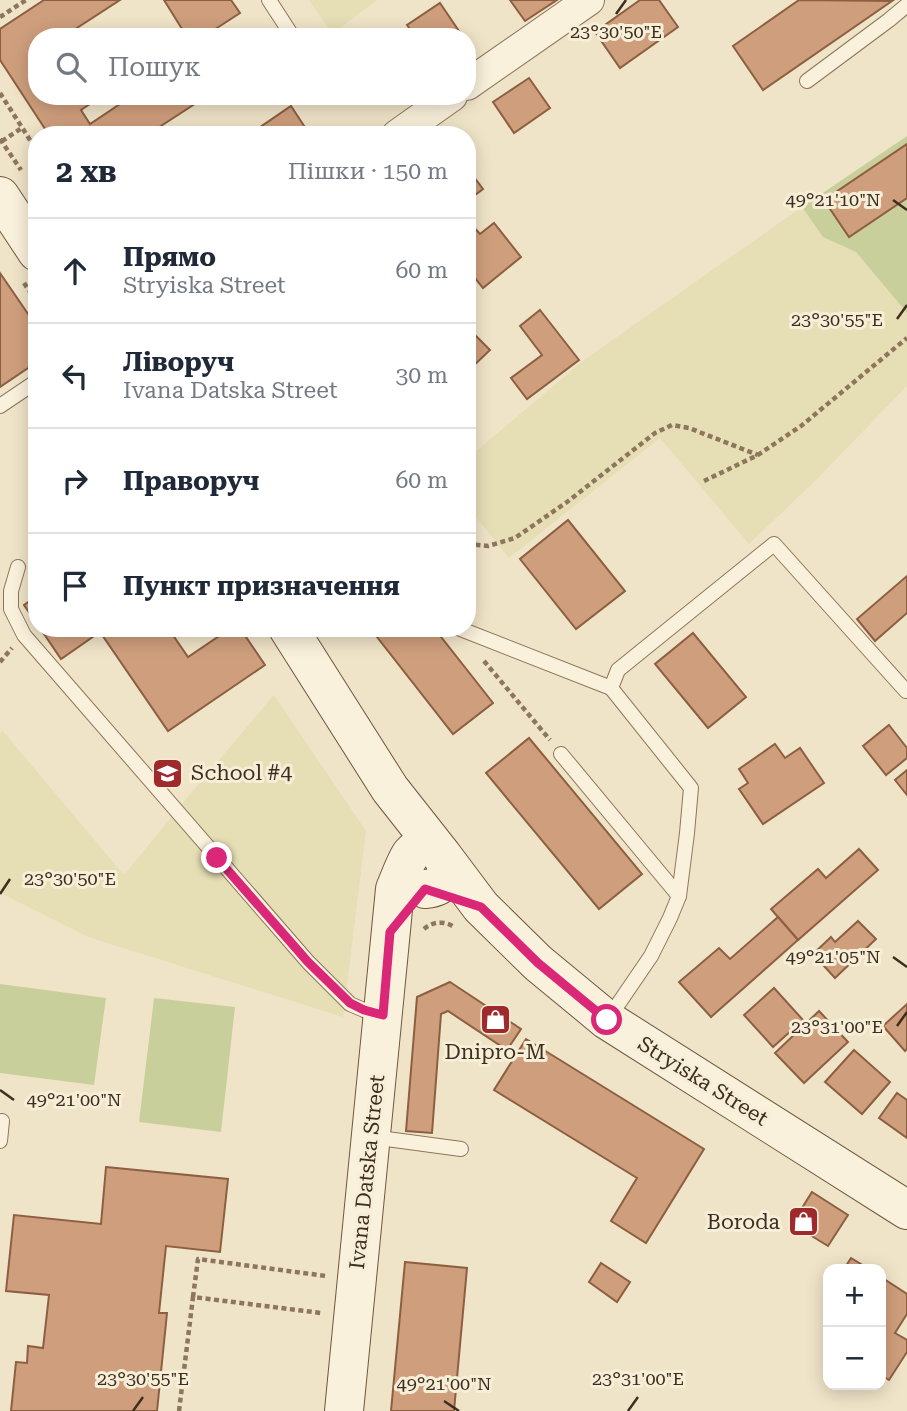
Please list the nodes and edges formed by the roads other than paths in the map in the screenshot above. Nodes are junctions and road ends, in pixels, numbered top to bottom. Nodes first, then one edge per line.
1 (269, 0) edge
2 (589, 0) edge
3 (907, 5) edge
4 (287, 28) edge
5 (476, 79) edge
6 (807, 81) dead end
7 (439, 105) edge
8 (410, 126) edge
9 (0, 196) edge
10 (28, 238) edge
11 (28, 387) edge
12 (0, 406) edge
13 (18, 567) dead end
14 (476, 635) edge
15 (294, 637) edge
16 (611, 688) junction
17 (906, 691) edge
18 (561, 754) road end
19 (390, 789) junction
20 (442, 855) junction
21 (415, 878) junction
22 (679, 896) junction
23 (469, 918) junction
24 (383, 1015) junction
25 (607, 1020) junction
26 (2, 1121) dead end
27 (370, 1136) junction
28 (0, 1140) edge
29 (461, 1149) dead end
30 (907, 1210) edge
31 (344, 1411) edge

1 - 4 lane
2 - 5 street
3 - 6 lane
7 - 8 street
9 - 10 main road
11 - 12 lane
13 - 24 lane
14 - 16 lane
15 - 19 main road, Stryiska Street
16 - 17 lane
16 - 22 lane
18 - 22 lane
19 - 20 main road, Stryiska Street
19 - 21 main road, Stryiska Street
20 - 21 main road
20 - 23 main road, Stryiska Street
21 - 23 main road, Stryiska Street
21 - 24 main road, Ivana Datska Street
22 - 25 lane
23 - 25 main road, Stryiska Street
24 - 27 main road, Ivana Datska Street
25 - 30 main road, Stryiska Street
26 - 28 lane
27 - 29 lane
27 - 31 main road, Ivana Datska Street

